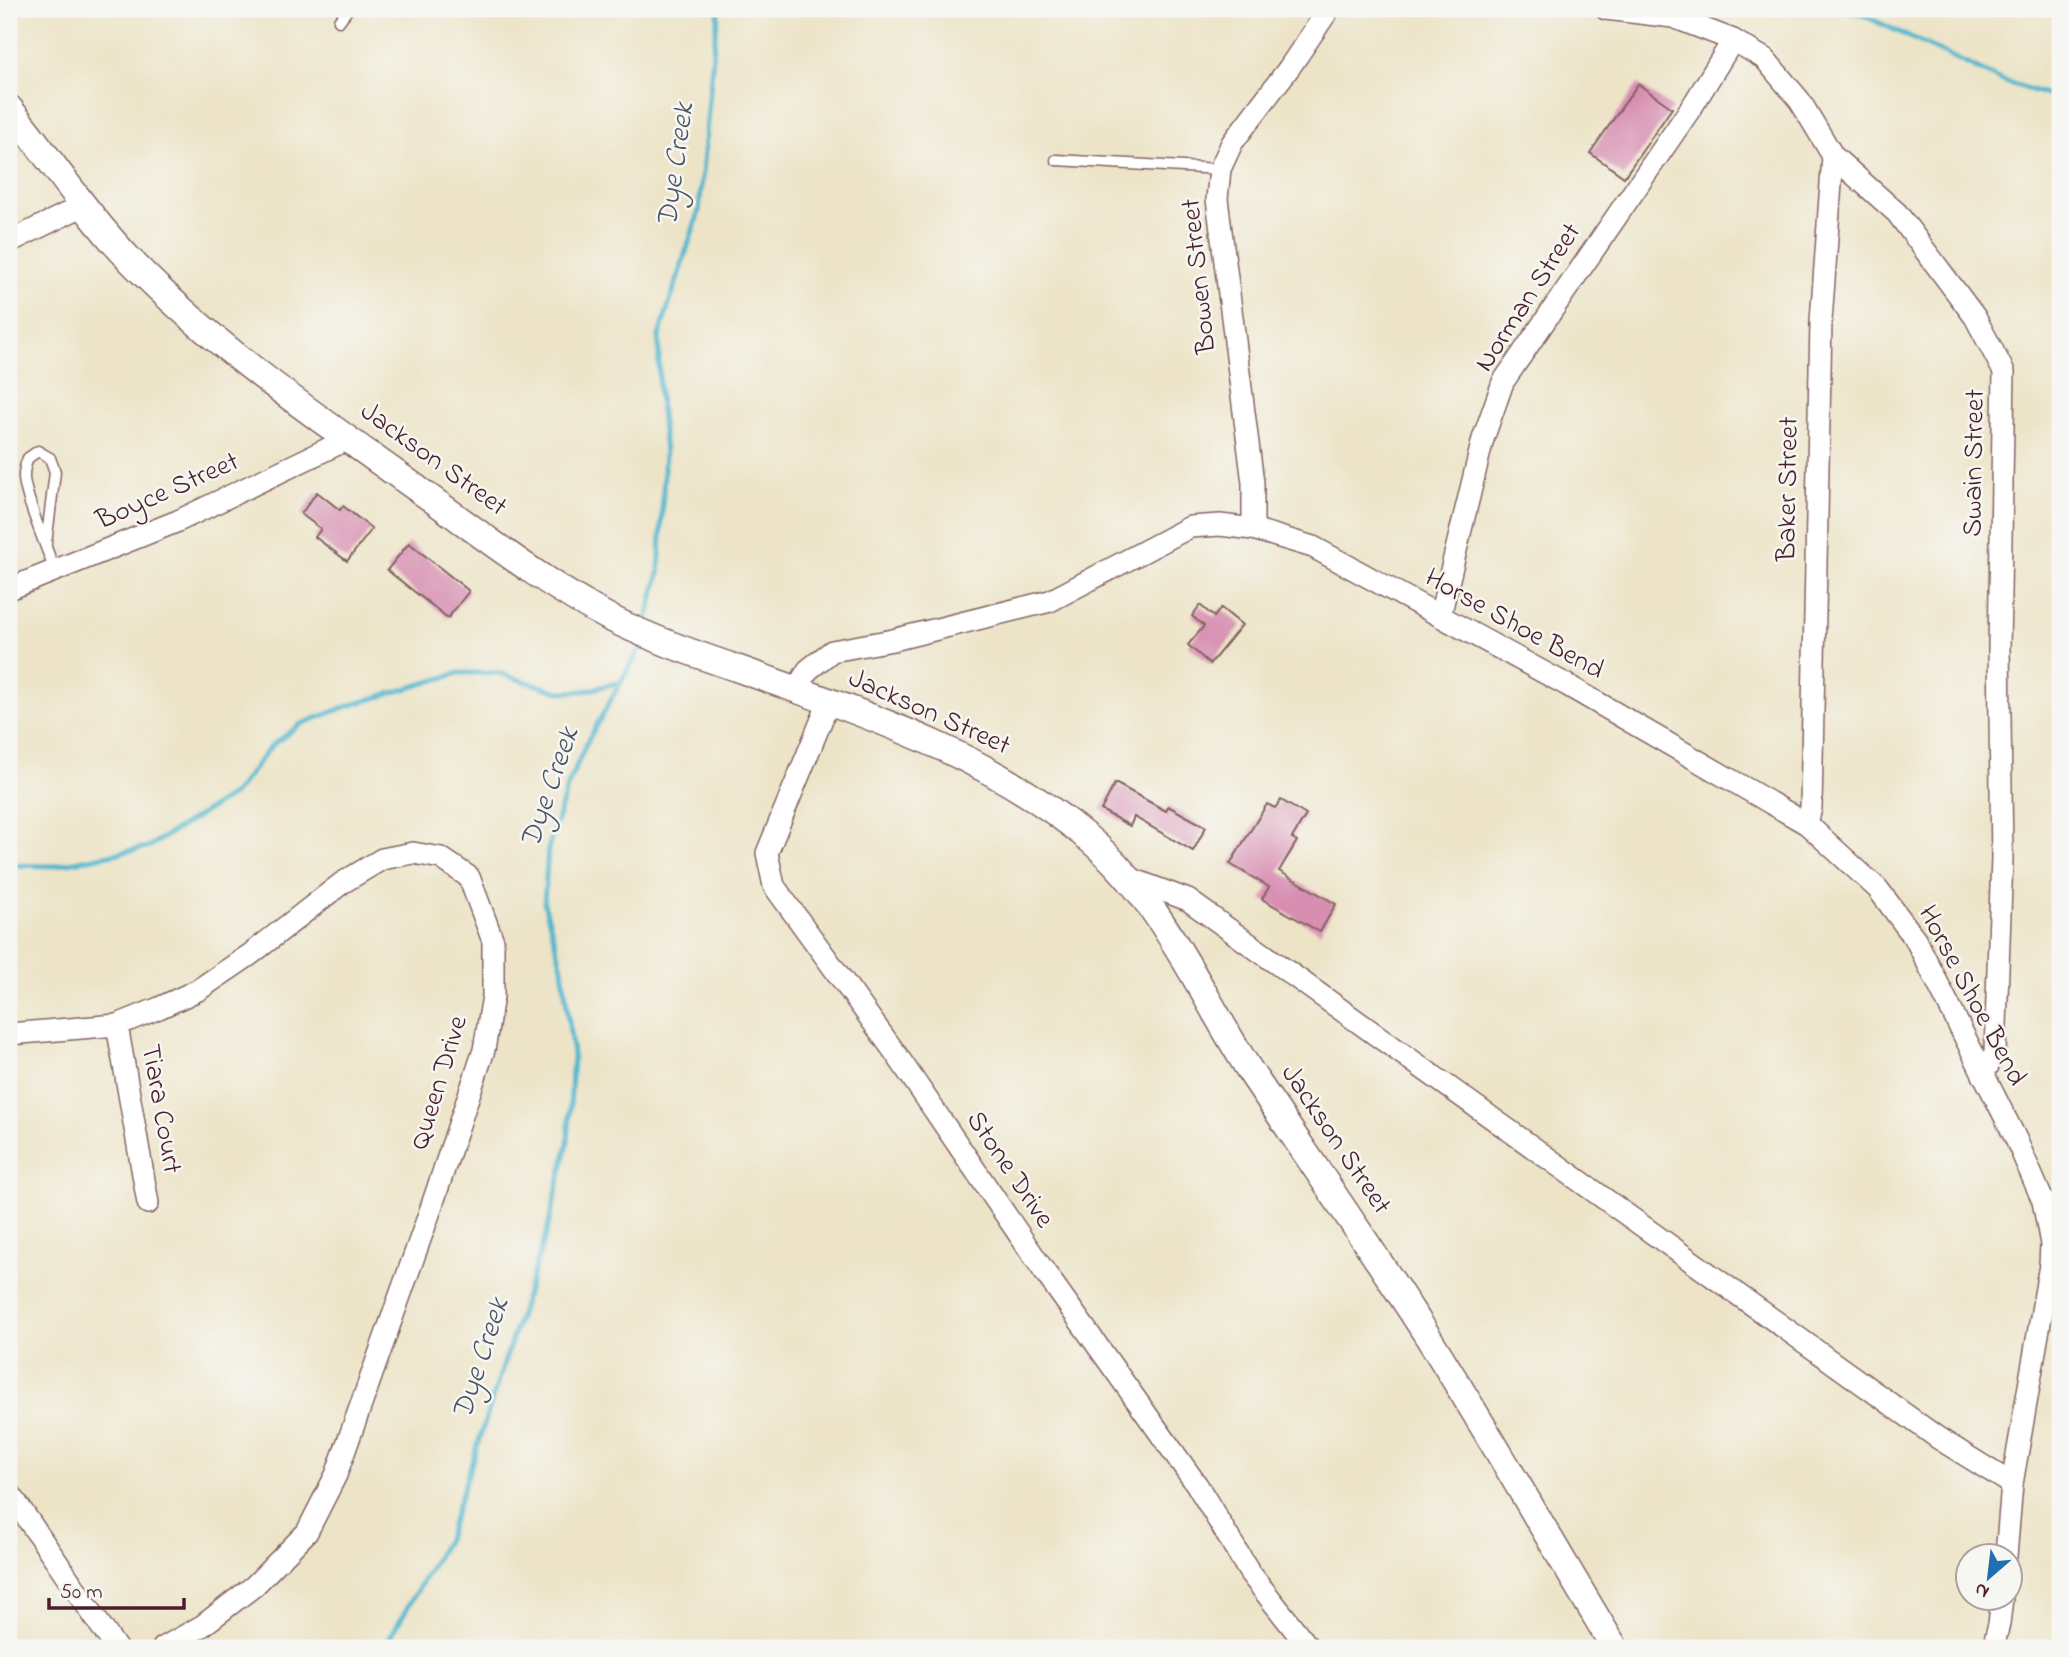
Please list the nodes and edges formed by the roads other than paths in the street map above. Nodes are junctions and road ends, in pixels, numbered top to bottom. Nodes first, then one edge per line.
1 (348, 9) edge
2 (1329, 9) edge
3 (1606, 9) edge
4 (340, 21) dead end
5 (1733, 40) junction
6 (9, 108) edge
7 (1833, 156) junction
8 (1056, 160) dead end
9 (1220, 169) junction
10 (84, 205) junction
11 (9, 242) edge
12 (348, 439) junction
13 (1253, 529) junction
14 (46, 544) junction
15 (55, 571) junction
16 (9, 589) edge
17 (1440, 616) junction
18 (796, 690) junction
19 (829, 702) junction
20 (1807, 824) junction
21 (1132, 880) junction
22 (117, 1025) junction
23 (9, 1034) edge
24 (1983, 1075) junction
25 (148, 1203) dead end
26 (2012, 1484) junction
27 (9, 1492) edge
28 (2007, 1542) edge
29 (2000, 1612) edge
30 (116, 1648) edge
31 (163, 1648) edge
32 (1309, 1648) edge
33 (1615, 1648) edge
34 (1993, 1648) edge

1 - 4 lane
2 - 9 street, Bowen Street
3 - 5 street, Swain Street
5 - 7 street, Swain Street
5 - 17 street, Norman Street
6 - 10 street, Jackson Street
7 - 20 street, Baker Street
7 - 24 street, Swain Street
8 - 9 lane
9 - 13 street, Bowen Street
10 - 11 street
10 - 12 street, Jackson Street
12 - 15 street, Boyce Street
12 - 18 street, Jackson Street
13 - 17 street, Horse Shoe Bend
13 - 18 street, Horse Shoe Bend
14 - 14 lane
14 - 15 lane
15 - 16 street, Boyce Street
17 - 20 street, Horse Shoe Bend
18 - 19 street, Jackson Street
19 - 21 street, Jackson Street
19 - 32 street, Stone Drive
20 - 24 street, Horse Shoe Bend
21 - 26 street
21 - 33 street, Jackson Street
22 - 23 street, Queen Drive
22 - 25 street, Tiara Court
22 - 31 street, Queen Drive
24 - 26 street, Horse Shoe Bend
26 - 28 street, Horse Shoe Bend
27 - 30 street
29 - 34 street

